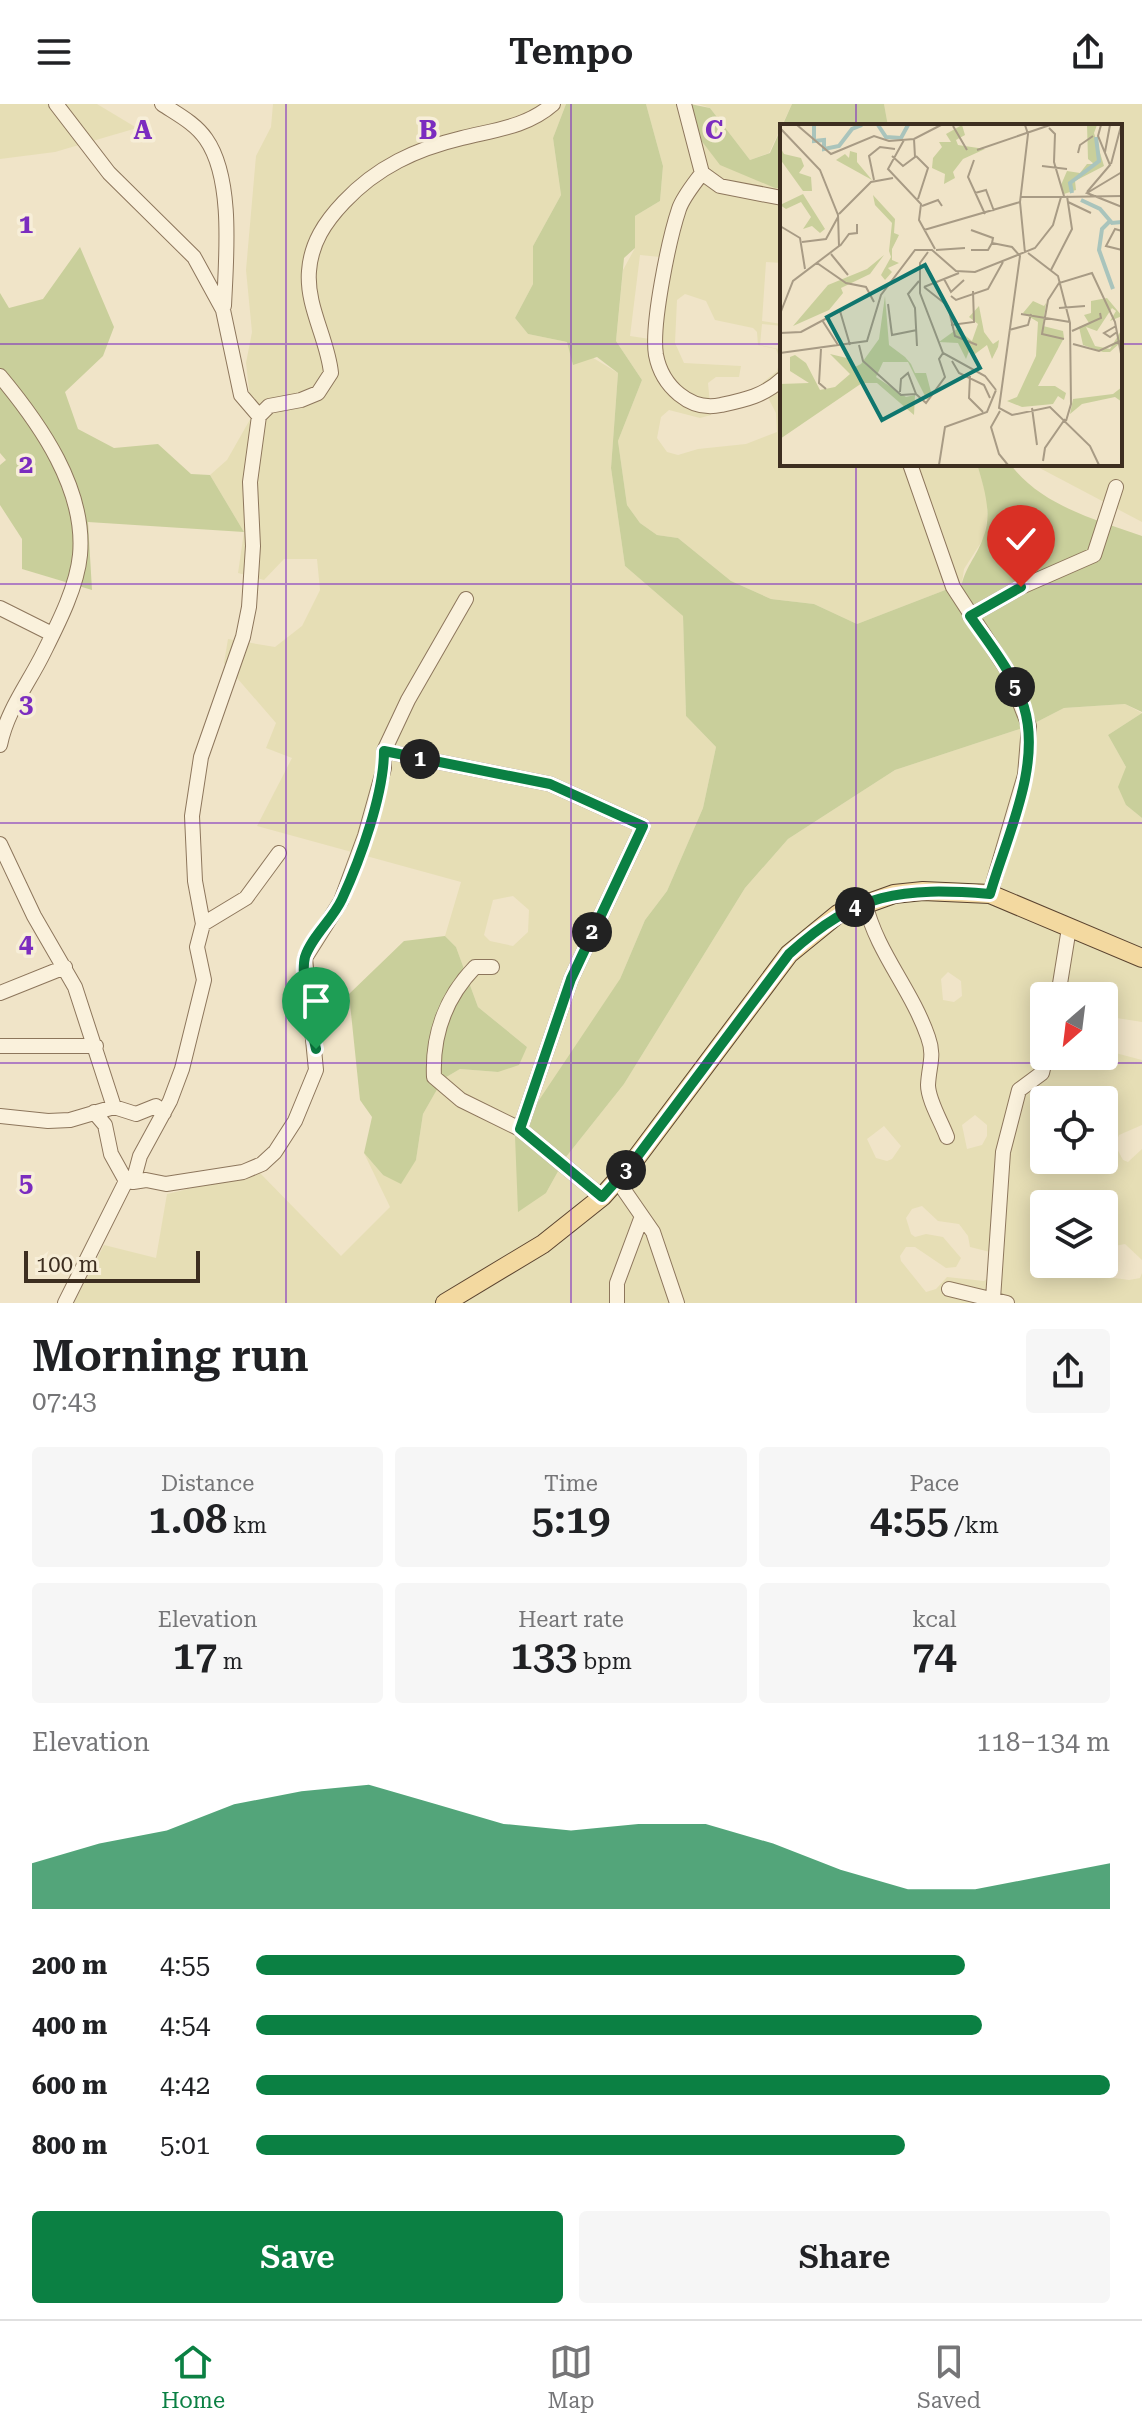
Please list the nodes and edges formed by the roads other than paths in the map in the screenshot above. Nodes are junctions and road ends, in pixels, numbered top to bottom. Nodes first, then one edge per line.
1 (56, 104) edge
2 (162, 104) edge
3 (553, 104) edge
4 (684, 104) edge
5 (702, 173) junction
6 (780, 198) edge
7 (223, 310) junction
8 (0, 376) edge
9 (780, 380) edge
10 (259, 416) junction
11 (911, 466) edge
12 (1116, 487) dead end
13 (466, 599) dead end
14 (0, 608) edge
15 (970, 616) junction
16 (52, 634) junction
17 (0, 745) edge
18 (384, 751) junction
19 (0, 844) edge
20 (279, 853) dead end
21 (990, 894) junction
22 (865, 903) junction
23 (203, 924) junction
24 (1069, 928) junction
25 (1142, 958) edge
26 (65, 967) junction
27 (492, 967) dead end
28 (1060, 982) edge
29 (0, 993) edge
30 (0, 1046) edge
31 (96, 1046) junction
32 (1043, 1070) edge
33 (114, 1107) junction
34 (94, 1112) junction
35 (164, 1113) junction
36 (0, 1116) edge
37 (520, 1129) junction
38 (947, 1137) dead end
39 (617, 1180) junction
40 (130, 1181) junction
41 (602, 1197) junction
42 (642, 1216) junction
43 (949, 1289) dead end
44 (1000, 1301) edge
45 (65, 1303) edge
46 (445, 1303) edge
47 (617, 1303) edge
48 (677, 1303) edge

1 - 7 street
2 - 7 street
3 - 10 street
4 - 5 street
5 - 6 street
5 - 9 street
7 - 10 street
8 - 16 street
10 - 23 street
11 - 15 street
12 - 15 street
13 - 18 street
14 - 16 street
15 - 21 street
16 - 17 street
18 - 37 street
18 - 40 street
19 - 26 street
20 - 23 street
21 - 22 main road
21 - 24 main road
22 - 38 street
22 - 39 main road
23 - 35 street
24 - 25 main road
24 - 28 street
26 - 29 street
26 - 31 street
27 - 37 street
30 - 31 street
31 - 33 street
32 - 44 street
33 - 34 street
33 - 35 street
34 - 36 street
34 - 40 street
35 - 40 street
37 - 41 street
39 - 41 main road
39 - 42 street
40 - 45 street
41 - 46 main road
42 - 47 street
42 - 48 street
43 - 44 street

